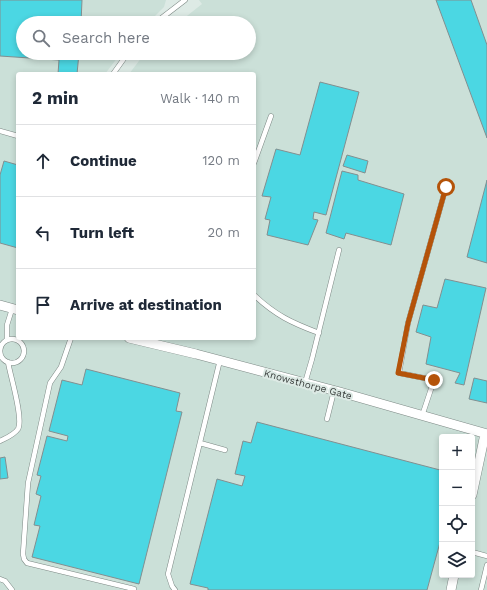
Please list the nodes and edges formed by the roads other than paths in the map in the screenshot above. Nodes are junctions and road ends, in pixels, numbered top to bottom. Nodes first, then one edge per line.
1 (182, 1) edge
2 (164, 16) edge
3 (123, 60) edge
4 (114, 72) edge
5 (270, 116) dead end
6 (0, 131) edge
7 (16, 135) edge
8 (256, 157) edge
9 (446, 187) dead end
10 (339, 250) dead end
11 (256, 297) edge
12 (0, 305) edge
13 (15, 309) edge
14 (318, 333) junction
15 (7, 340) junction
16 (70, 340) edge
17 (150, 340) edge
18 (220, 360) junction
19 (8, 362) junction
20 (305, 383) junction
21 (334, 391) junction
22 (422, 416) junction
23 (327, 419) dead end
24 (486, 434) edge
25 (0, 441) edge
26 (200, 443) junction
27 (225, 450) dead end
28 (475, 482) edge
29 (475, 553) edge
30 (487, 556) edge
31 (487, 565) edge
32 (453, 578) edge
33 (0, 579) edge
34 (134, 589) edge
35 (12, 590) edge
36 (175, 590) edge
37 (451, 590) edge
38 (481, 590) edge

1 - 2 lane
3 - 4 lane
5 - 8 lane
6 - 7 lane
9 - 22 lane
10 - 14 lane
11 - 14 lane
12 - 13 street
13 - 15 lane
14 - 20 lane
15 - 19 lane
15 - 19 lane
16 - 34 lane
17 - 18 street, Knowsthorpe Gate
18 - 20 street, Knowsthorpe Gate
18 - 26 lane
19 - 25 lane
20 - 21 street, Knowsthorpe Gate
21 - 22 street, Knowsthorpe Gate
21 - 23 lane
22 - 24 street, Knowsthorpe Gate
24 - 28 street
26 - 27 lane
26 - 36 lane
29 - 30 lane
31 - 38 lane
32 - 37 street
33 - 35 lane

